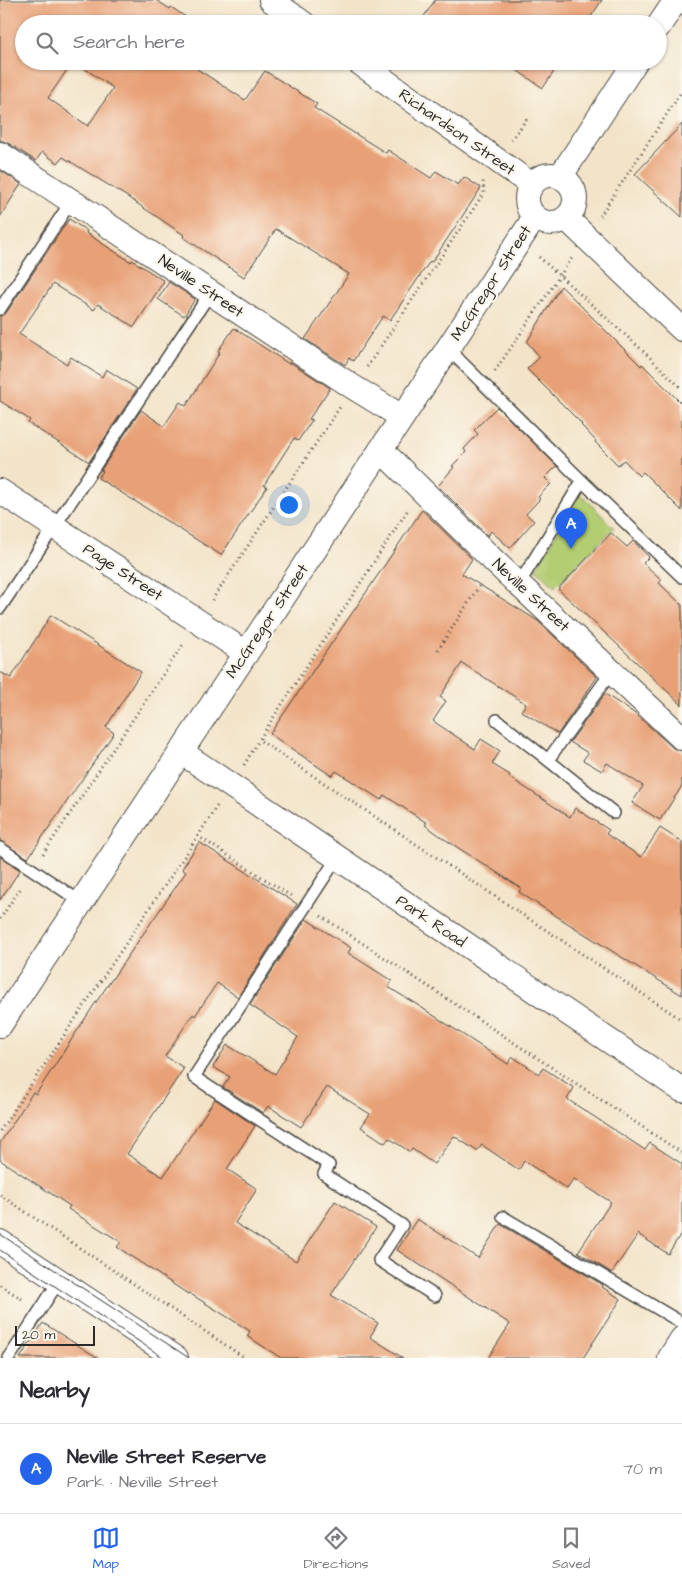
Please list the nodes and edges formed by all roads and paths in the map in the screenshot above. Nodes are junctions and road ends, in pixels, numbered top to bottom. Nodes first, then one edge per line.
1 (271, 0) edge
2 (676, 0) edge
3 (682, 7) edge
4 (292, 15) edge
5 (666, 15) edge
6 (370, 70) edge
7 (630, 70) edge
8 (529, 116) dead end
9 (0, 154) edge
10 (496, 160) junction
11 (560, 177) junction
12 (532, 185) junction
13 (72, 200) junction
14 (535, 217) junction
15 (566, 218) junction
16 (520, 240) junction
17 (211, 292) junction
18 (0, 309) edge
19 (682, 329) edge
20 (448, 349) junction
21 (353, 387) junction
22 (682, 389) edge
23 (402, 417) junction
24 (381, 450) junction
25 (582, 481) junction
26 (421, 488) junction
27 (0, 491) edge
28 (54, 526) junction
29 (495, 562) junction
30 (682, 577) edge
31 (519, 584) junction
32 (0, 608) edge
33 (197, 621) junction
34 (438, 650) dead end
35 (246, 653) junction
36 (612, 671) junction
37 (497, 720) dead end
38 (680, 731) edge
39 (260, 740) junction
40 (181, 752) junction
41 (548, 760) junction
42 (231, 785) junction
43 (614, 813) dead end
44 (198, 836) junction
45 (0, 848) edge
46 (337, 858) junction
47 (32, 870) junction
48 (81, 902) junction
49 (306, 906) junction
50 (0, 919) edge
51 (682, 1020) edge
52 (0, 1025) edge
53 (682, 1090) edge
54 (0, 1131) edge
55 (682, 1153) edge
56 (0, 1195) edge
57 (503, 1217) dead end
58 (0, 1242) edge
59 (59, 1281) junction
60 (0, 1285) edge
61 (435, 1296) dead end
62 (39, 1310) junction
63 (682, 1323) edge
64 (682, 1340) edge
65 (9, 1358) edge
66 (176, 1358) edge
67 (246, 1358) edge
68 (670, 1358) edge

1 - 4 street
2 - 3 lane
2 - 5 street
6 - 10 street, Richardson Street
7 - 11 street
8 - 10 path
9 - 13 street, Neville Street
10 - 12 street, Richardson Street
10 - 21 path
11 - 12 street
11 - 15 street
12 - 14 street
13 - 17 street, Neville Street
13 - 18 lane
14 - 15 street
14 - 16 street, McGregor Street
15 - 19 street
16 - 20 street, McGregor Street
16 - 22 path
17 - 21 street, Neville Street
17 - 28 lane
20 - 23 street, McGregor Street
20 - 25 lane
21 - 23 street, Neville Street
21 - 33 path
23 - 24 street, McGregor Street
24 - 26 street, Neville Street
24 - 35 street, McGregor Street
25 - 30 lane
25 - 31 lane
26 - 29 street, Neville Street
26 - 39 path
27 - 28 street, Page Street
28 - 32 lane
28 - 33 street, Page Street
29 - 31 street, Neville Street
29 - 34 path
31 - 36 street, Neville Street
33 - 35 street, Page Street
33 - 47 path
35 - 40 street, McGregor Street
36 - 38 street, Neville Street
36 - 41 lane
37 - 41 lane
39 - 42 path
39 - 51 path
40 - 42 street, Park Road
40 - 48 street, McGregor Street
41 - 43 lane
42 - 44 path
42 - 46 street, Park Road
44 - 49 path
44 - 54 path
45 - 47 lane
46 - 49 lane
46 - 53 street, Park Road
47 - 48 lane
47 - 50 path
48 - 52 street, McGregor Street
49 - 55 path
49 - 61 lane
56 - 67 path
57 - 63 lane
58 - 59 street
59 - 62 lane
59 - 66 street
60 - 62 path
62 - 65 lane
64 - 68 street

